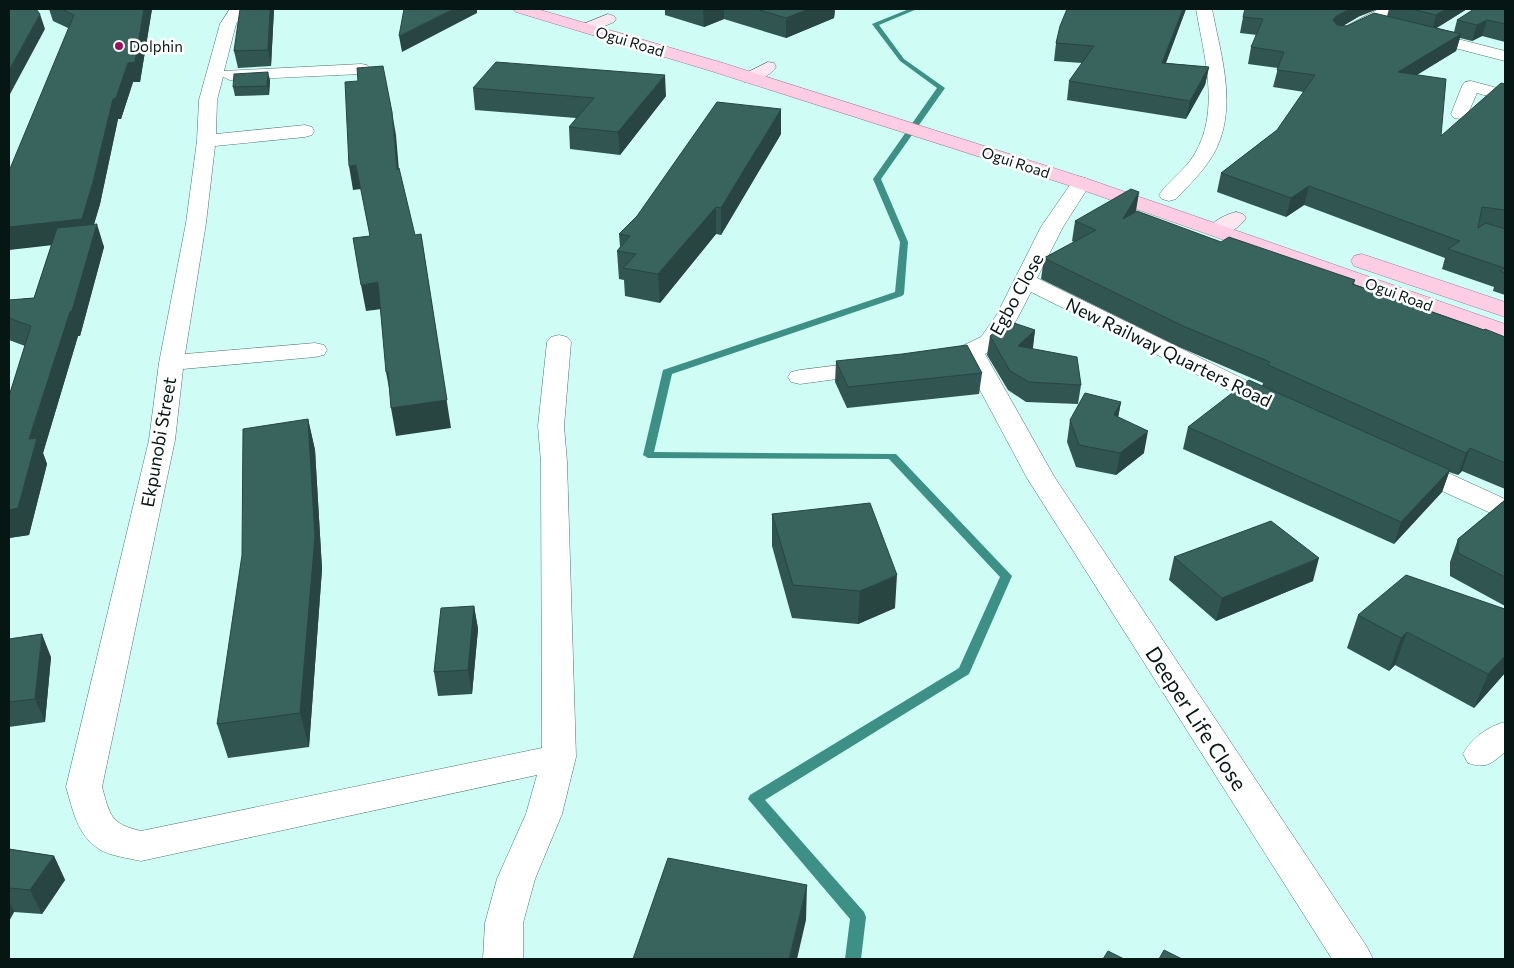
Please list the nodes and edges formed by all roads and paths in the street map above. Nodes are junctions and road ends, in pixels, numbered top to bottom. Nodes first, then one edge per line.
1 (238, 9) edge
2 (521, 9) edge
3 (570, 9) edge
4 (1204, 9) edge
5 (1374, 13) edge
6 (608, 19) junction
7 (1393, 27) edge
8 (587, 28) junction
9 (1450, 28) dead end
10 (1410, 32) edge
11 (1339, 37) edge
12 (1435, 38) junction
13 (1505, 58) edge
14 (768, 67) junction
15 (361, 69) edge
16 (214, 76) junction
17 (1483, 77) junction
18 (750, 78) junction
19 (862, 96) dead end
20 (1505, 96) edge
21 (1460, 114) dead end
22 (931, 126) junction
23 (305, 131) dead end
24 (206, 142) junction
25 (1082, 183) junction
26 (1169, 194) junction
27 (1236, 218) junction
28 (1217, 230) junction
29 (1025, 281) junction
30 (1505, 310) edge
31 (1505, 332) edge
32 (558, 342) dead end
33 (315, 350) dead end
34 (960, 354) joint
35 (171, 363) junction
36 (896, 365) edge
37 (800, 378) dead end
38 (1296, 415) edge
39 (1387, 456) edge
40 (1505, 509) edge
41 (558, 757) junction
42 (503, 959) edge
43 (1353, 959) edge

1 - 16 street, Ekpunobi Street
2 - 8 main road, Ogui Road
3 - 6 main road, Ogui Road
4 - 26 street
5 - 7 street
5 - 11 street
6 - 8 main road
6 - 14 main road, Ogui Road
8 - 18 main road, Ogui Road
9 - 12 street
10 - 12 street
12 - 13 street
13 - 17 street
14 - 18 main road
14 - 19 main road, Ogui Road
15 - 16 street
16 - 24 street, Ekpunobi Street
17 - 20 street
17 - 21 street
18 - 22 main road, Ogui Road
22 - 25 main road, Ogui Road
22 - 26 main road, Ogui Road
23 - 24 street
24 - 35 street, Ekpunobi Street
25 - 28 main road, Ogui Road
25 - 29 street, Egbo Close
26 - 27 main road, Ogui Road
27 - 28 main road
27 - 30 main road, Ogui Road
28 - 31 main road, Ogui Road
29 - 34 street, Egbo Close
29 - 38 street, New Railway Quarters Road
32 - 41 street
33 - 35 street
34 - 43 street, Deeper Life Close
35 - 41 street, Ekpunobi Street
36 - 37 street
39 - 40 street
41 - 42 street

